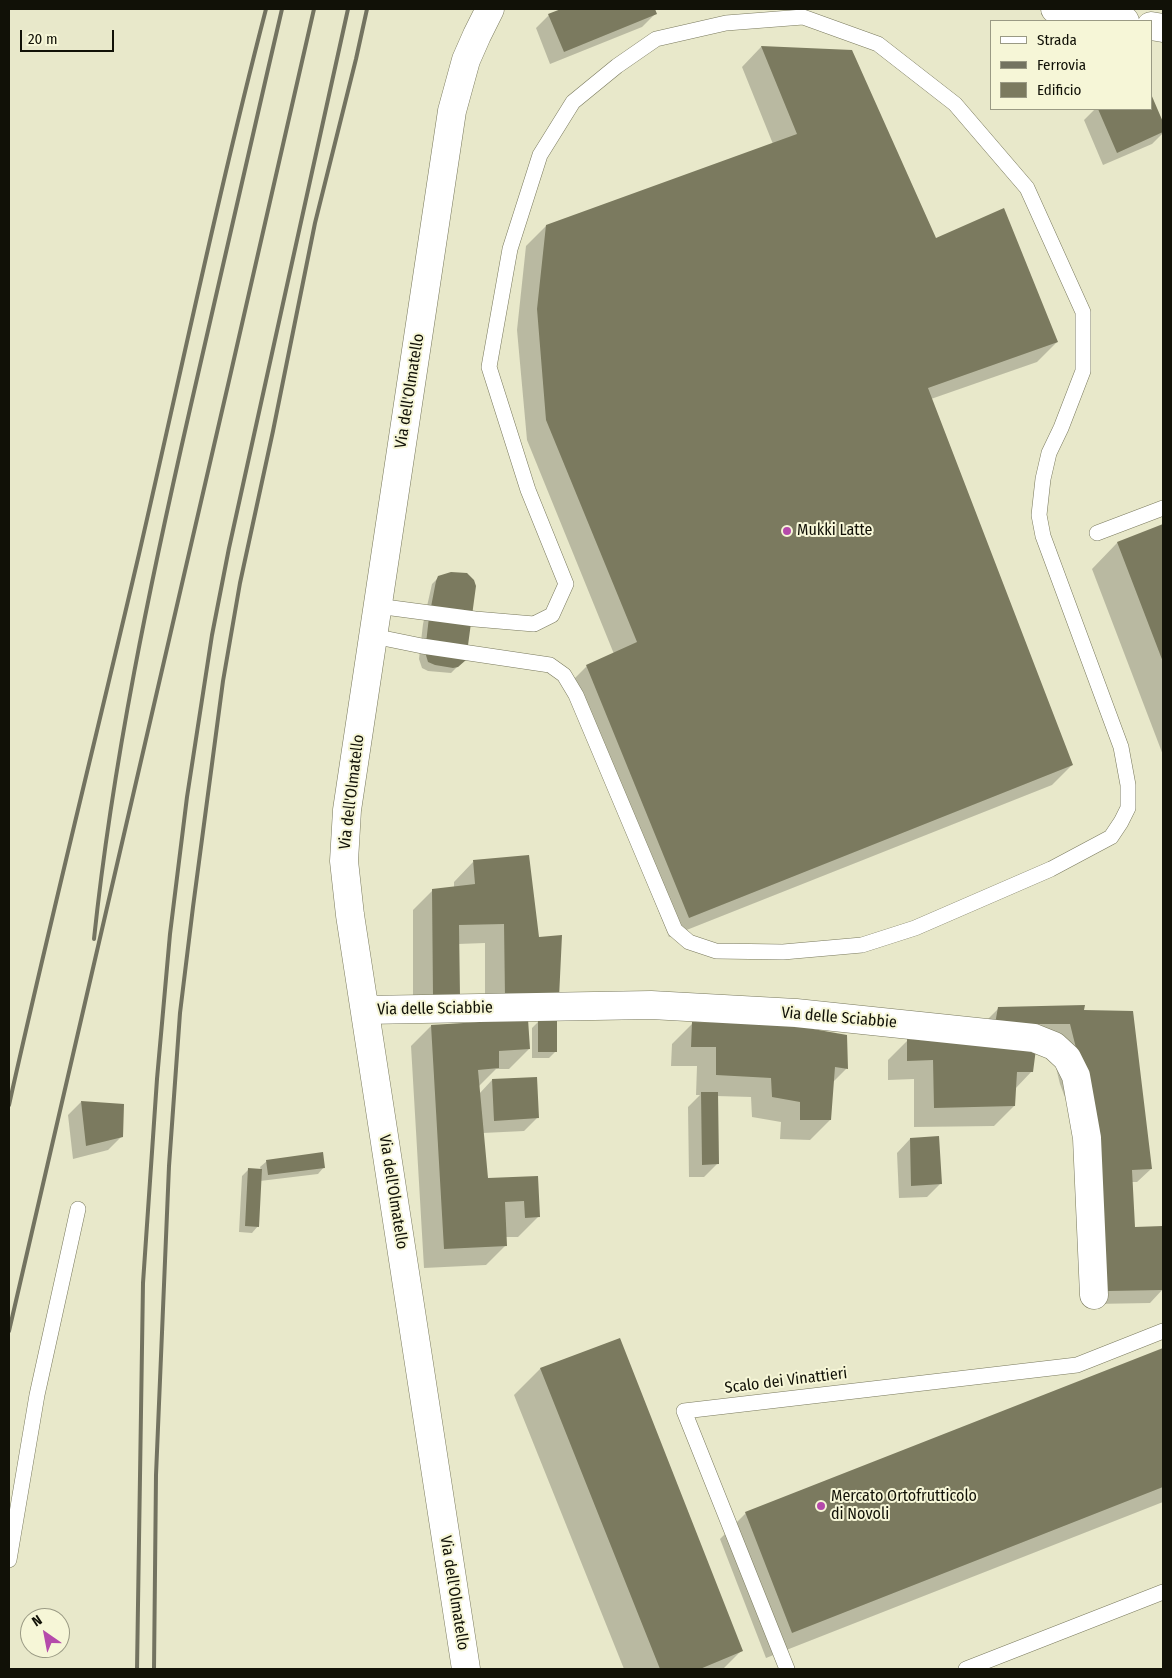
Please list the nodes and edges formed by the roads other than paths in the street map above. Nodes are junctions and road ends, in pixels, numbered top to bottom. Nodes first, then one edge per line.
1 (490, 9) edge
2 (1056, 9) edge
3 (1119, 20) edge
4 (1163, 508) edge
5 (1098, 534) dead end
6 (377, 606) junction
7 (373, 636) junction
8 (365, 1010) junction
9 (78, 1209) dead end
10 (1094, 1295) dead end
11 (1163, 1331) edge
12 (9, 1560) edge
13 (1163, 1592) edge
14 (466, 1669) edge
15 (787, 1669) edge
16 (966, 1669) edge

1 - 6 street, Via dell'Olmatello
2 - 3 street
4 - 5 lane
6 - 7 street, Via dell'Olmatello
6 - 7 lane
7 - 8 street, Via dell'Olmatello
8 - 10 street, Via delle Sciabbie
8 - 14 street, Via dell'Olmatello
9 - 12 lane
11 - 15 lane, Scalo dei Vinattieri
13 - 16 lane

